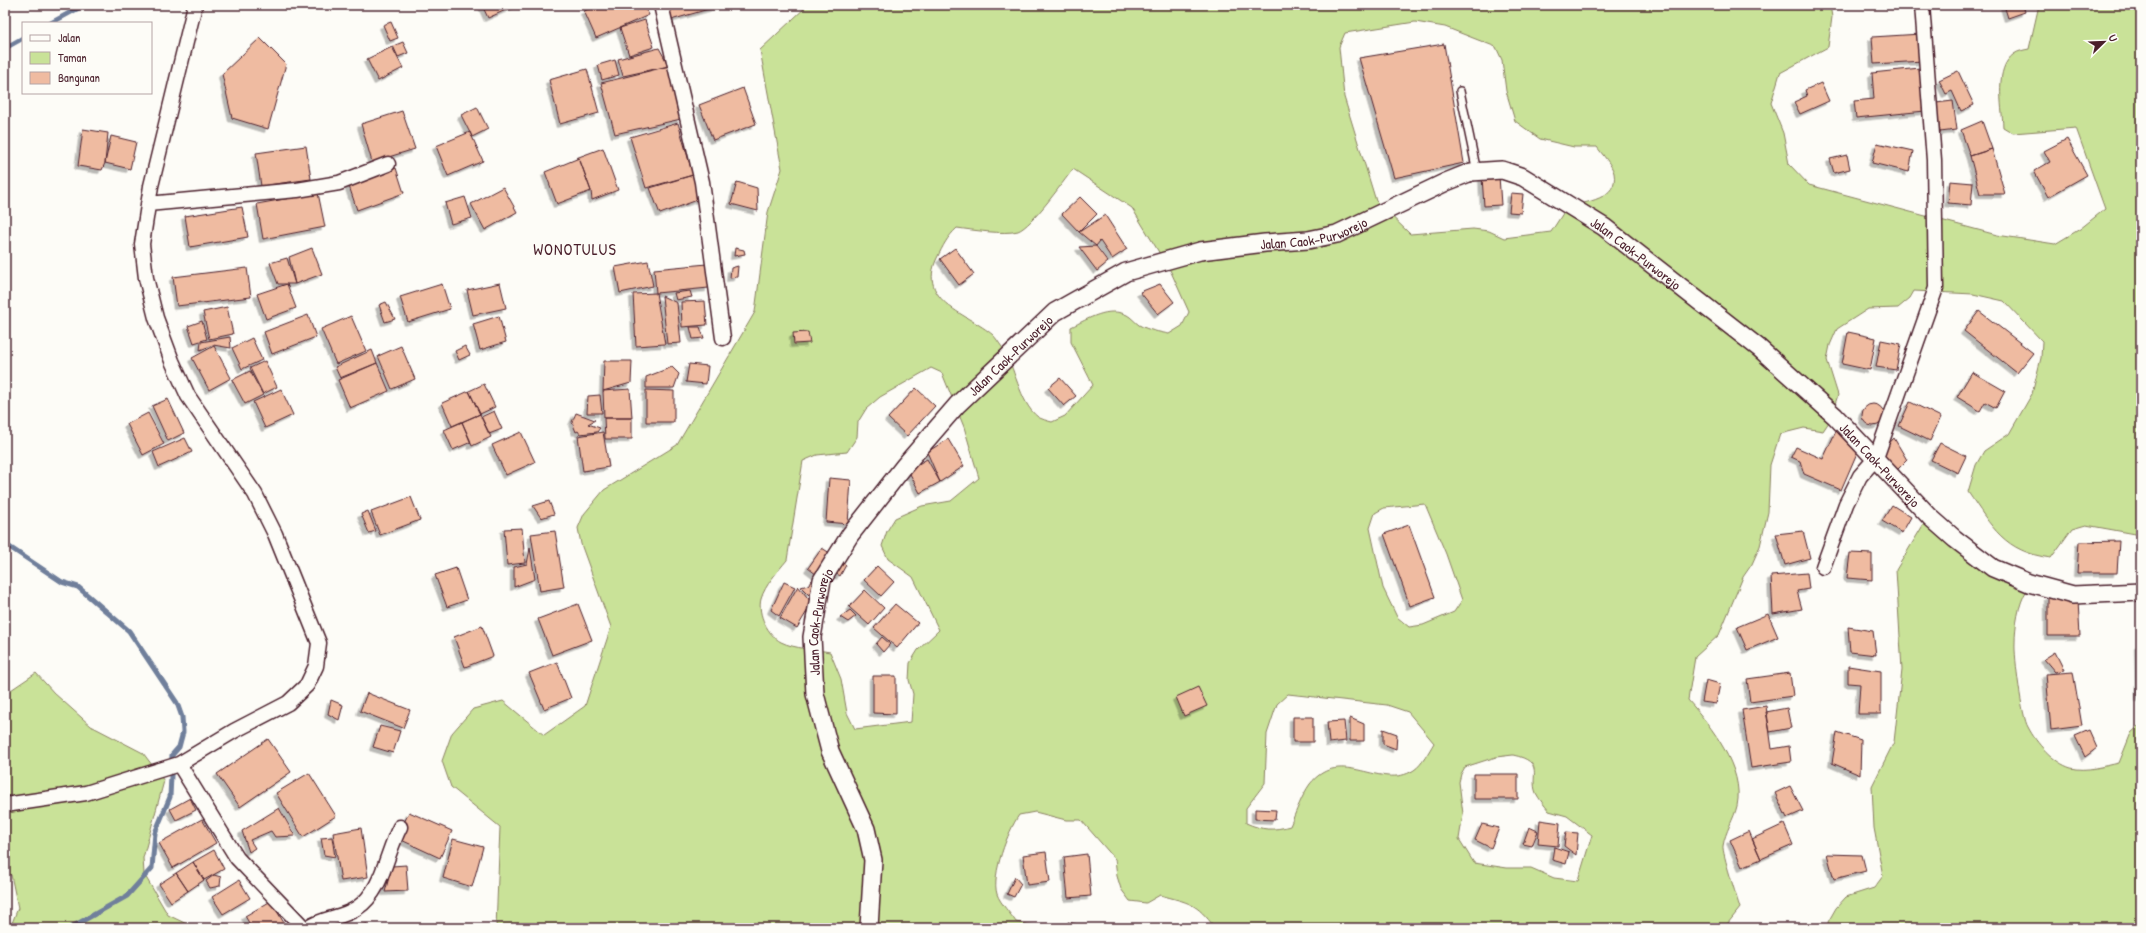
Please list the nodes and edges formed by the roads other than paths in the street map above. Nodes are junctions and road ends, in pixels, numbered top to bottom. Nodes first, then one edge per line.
1 (195, 5) edge
2 (661, 5) edge
3 (1922, 5) edge
4 (1460, 91) dead end
5 (388, 164) dead end
6 (1477, 172) junction
7 (148, 204) junction
8 (723, 338) dead end
9 (1876, 458) junction
10 (1823, 567) dead end
11 (2141, 592) edge
12 (177, 764) junction
13 (5, 805) edge
14 (400, 827) dead end
15 (304, 928) edge
16 (308, 928) edge
17 (869, 928) edge

1 - 7 street
2 - 8 street
3 - 9 street
4 - 6 lane
5 - 7 street
6 - 9 street, Jalan Caok-Purworejo
6 - 17 street, Jalan Caok-Purworejo
7 - 12 street
9 - 10 street
9 - 11 street, Jalan Caok-Purworejo
12 - 13 street
12 - 15 street
14 - 16 street

